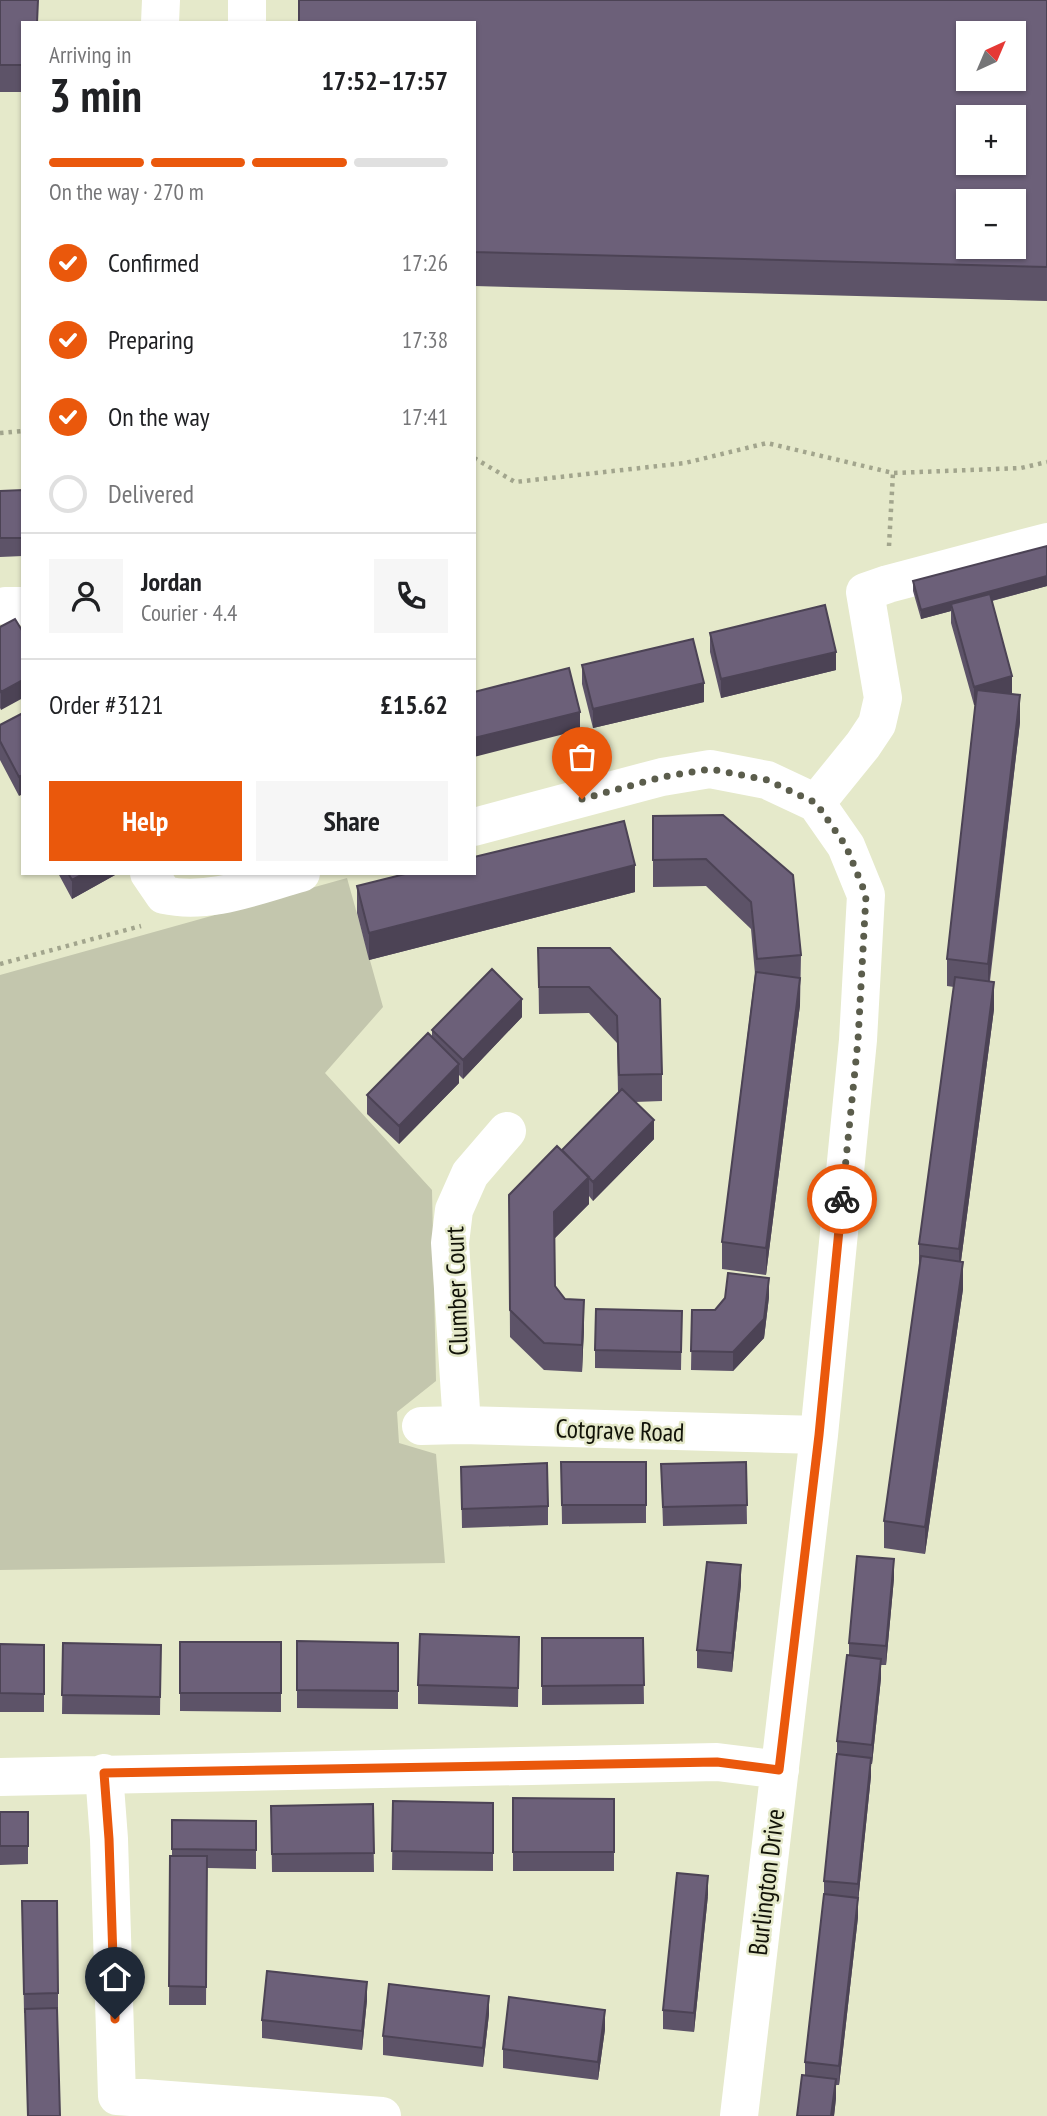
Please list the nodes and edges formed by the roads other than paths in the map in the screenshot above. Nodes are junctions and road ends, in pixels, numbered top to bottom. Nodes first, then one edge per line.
1 (160, 0) edge
2 (247, 0) edge
3 (160, 21) edge
4 (247, 21) edge
5 (1047, 542) edge
6 (816, 803) junction
7 (476, 826) edge
8 (150, 875) edge
9 (294, 875) edge
10 (507, 1131) dead end
11 (462, 1425) junction
12 (421, 1426) dead end
13 (819, 1435) junction
14 (779, 1770) junction
15 (104, 1773) junction
16 (0, 1777) edge
17 (117, 2106) edge
18 (332, 2113) edge
19 (382, 2116) edge
20 (739, 2116) edge

1 - 3 street
2 - 4 street
5 - 6 street
6 - 7 street, Burlington Drive
6 - 13 street, Burlington Drive
8 - 9 street
10 - 11 street, Clumber Court
11 - 12 street, Cotgrave Road
11 - 13 street, Cotgrave Road
13 - 14 street, Burlington Drive
14 - 15 street
14 - 20 street, Burlington Drive
15 - 16 street
15 - 17 street
17 - 18 street
18 - 19 street

